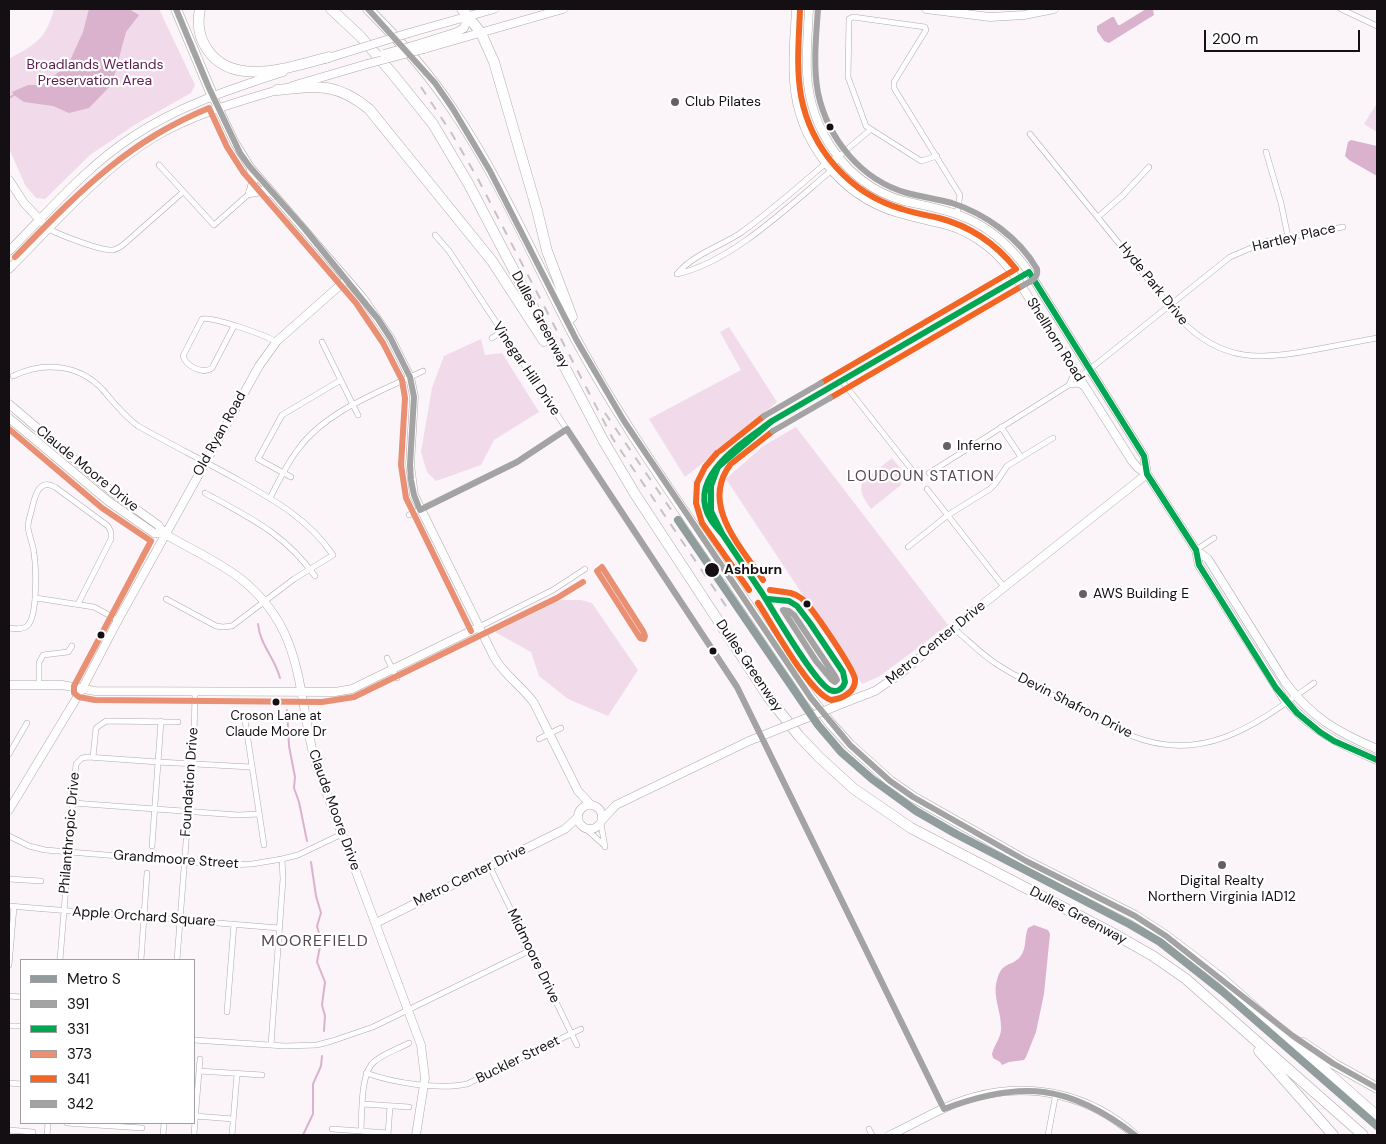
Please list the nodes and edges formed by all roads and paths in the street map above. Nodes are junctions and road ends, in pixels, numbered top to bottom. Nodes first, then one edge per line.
1 (176, 9) edge
2 (200, 9) edge
3 (323, 9) edge
4 (331, 9) edge
5 (368, 9) edge
6 (494, 9) edge
7 (562, 9) edge
8 (796, 9) edge
9 (809, 9) edge
10 (926, 9) edge
11 (1054, 9) edge
12 (1342, 9) edge
13 (465, 13) edge
14 (1377, 26) edge
15 (481, 33) junction
16 (360, 36) junction
17 (422, 46) junction
18 (330, 57) junction
19 (277, 90) junction
20 (213, 97) junction
21 (219, 108) junction
22 (870, 130) junction
23 (1030, 134) dead end
24 (1266, 152) dead end
25 (936, 156) junction
26 (838, 157) junction
27 (826, 162) junction
28 (159, 165) dead end
29 (250, 167) junction
30 (1149, 167) dead end
31 (832, 170) junction
32 (9, 180) edge
33 (183, 192) junction
34 (250, 193) junction
35 (272, 193) junction
36 (957, 214) junction
37 (1098, 217) junction
38 (40, 220) junction
39 (1342, 227) dead end
40 (49, 229) junction
41 (435, 235) dead end
42 (1288, 237) junction
43 (9, 251) edge
44 (9, 269) edge
45 (1029, 272) junction
46 (1018, 279) junction
47 (346, 280) junction
48 (1169, 305) junction
49 (234, 326) junction
50 (501, 332) junction
51 (492, 338) dead end
52 (1377, 338) edge
53 (276, 342) junction
54 (322, 342) dead end
55 (588, 360) junction
56 (1072, 367) junction
57 (1091, 370) junction
58 (423, 371) dead end
59 (14, 376) dead end
60 (410, 377) junction
61 (1079, 378) junction
62 (341, 380) junction
63 (842, 381) junction
64 (1069, 385) junction
65 (1085, 388) junction
66 (9, 404) edge
67 (353, 405) junction
68 (585, 408) junction
69 (358, 415) dead end
70 (9, 418) edge
71 (1001, 427) junction
72 (567, 430) junction
73 (1053, 438) dead end
74 (1021, 457) junction
75 (205, 462) junction
76 (718, 467) dead end
77 (912, 470) dead end
78 (284, 473) junction
79 (929, 473) dead end
80 (1147, 474) junction
81 (291, 477) dead end
82 (927, 489) dead end
83 (205, 493) dead end
84 (270, 498) junction
85 (420, 510) junction
86 (409, 515) dead end
87 (948, 516) junction
88 (165, 534) junction
89 (1214, 538) dead end
90 (908, 547) dead end
91 (1196, 550) junction
92 (309, 568) junction
93 (585, 569) dead end
94 (315, 576) dead end
95 (1004, 587) junction
96 (36, 598) junction
97 (166, 599) dead end
98 (264, 600) junction
99 (78, 604) junction
100 (118, 620) junction
101 (479, 626) junction
102 (9, 628) edge
103 (954, 629) junction
104 (72, 646) dead end
105 (387, 658) dead end
106 (393, 669) junction
107 (397, 678) dead end
108 (1314, 683) dead end
109 (39, 685) junction
110 (9, 686) edge
111 (82, 689) junction
112 (195, 692) junction
113 (301, 693) junction
114 (1296, 696) junction
115 (1287, 702) junction
116 (245, 720) dead end
117 (161, 722) junction
118 (178, 722) dead end
119 (27, 723) dead end
120 (561, 728) dead end
121 (550, 734) junction
122 (539, 739) dead end
123 (11, 747) edge
124 (1377, 749) edge
125 (9, 754) edge
126 (93, 757) junction
127 (1377, 760) edge
128 (158, 762) junction
129 (192, 764) junction
130 (251, 767) junction
131 (578, 791) junction
132 (73, 803) junction
133 (616, 805) junction
134 (593, 806) junction
135 (154, 809) junction
136 (9, 810) edge
137 (188, 812) junction
138 (259, 814) junction
139 (578, 815) junction
140 (602, 822) junction
141 (565, 829) junction
142 (586, 829) junction
143 (342, 834) junction
144 (9, 836) edge
145 (264, 845) dead end
146 (152, 846) dead end
147 (68, 852) junction
148 (282, 860) junction
149 (184, 861) junction
150 (490, 867) junction
151 (148, 873) dead end
152 (9, 879) edge
153 (41, 881) dead end
154 (11, 906) edge
155 (64, 911) junction
156 (144, 918) junction
157 (180, 920) junction
158 (376, 923) junction
159 (234, 924) junction
160 (280, 928) junction
161 (530, 950) junction
162 (60, 959) edge
163 (141, 959) edge
164 (176, 959) edge
165 (9, 965) edge
166 (1220, 978) junction
167 (1203, 993) junction
168 (409, 1009) junction
169 (227, 1012) dead end
170 (581, 1029) dead end
171 (571, 1034) junction
172 (195, 1040) edge
173 (410, 1043) dead end
174 (271, 1045) junction
175 (577, 1045) dead end
176 (200, 1059) dead end
177 (199, 1071) junction
178 (366, 1073) junction
179 (237, 1074) junction
180 (262, 1075) dead end
181 (424, 1084) junction
182 (1377, 1088) edge
183 (1056, 1093) junction
184 (363, 1104) junction
185 (390, 1106) junction
186 (409, 1107) dead end
187 (944, 1109) junction
188 (195, 1116) edge
189 (1377, 1116) edge
190 (233, 1119) junction
191 (106, 1124) edge
192 (195, 1124) edge
193 (1124, 1126) junction
194 (142, 1128) dead end
195 (332, 1129) dead end
196 (869, 1129) dead end
197 (9, 1130) edge
198 (361, 1131) junction
199 (33, 1132) dead end
200 (194, 1134) dead end
201 (388, 1134) edge
202 (232, 1135) edge
203 (416, 1135) edge
204 (872, 1135) edge
205 (890, 1135) edge
206 (1048, 1135) edge
207 (1126, 1135) edge
208 (1135, 1135) edge
209 (1333, 1135) edge
210 (1363, 1135) edge

1 - 20 highway
2 - 18 highway
3 - 16 highway
4 - 16 highway, Dulles Greenway
5 - 55 highway, Dulles Greenway
6 - 13 street
7 - 15 street
8 - 27 street, Shellhorn Road
9 - 26 street, Shellhorn Road
10 - 11 street
12 - 14 street
13 - 15 highway
13 - 17 street
13 - 18 street, bridge
15 - 17 street
15 - 55 highway
16 - 68 highway, Dulles Greenway
17 - 19 street, bridge
18 - 20 street
19 - 21 street
19 - 68 highway
20 - 21 street
20 - 38 street
21 - 29 street
21 - 40 street
22 - 25 street
22 - 25 street
22 - 26 street
23 - 37 street, Hyde Park Drive
24 - 42 street
25 - 36 street
26 - 27 street
26 - 31 street
26 - 36 street, Shellhorn Road
27 - 31 street, Shellhorn Road
27 - 31 street
28 - 33 street
29 - 34 street
29 - 35 street
30 - 37 street
31 - 46 street, Shellhorn Road
32 - 38 street
33 - 34 street
33 - 40 street
34 - 35 street
35 - 47 street
36 - 45 street, Shellhorn Road
37 - 48 street, Hyde Park Drive
38 - 40 street
38 - 43 street
39 - 42 street, Hartley Place
40 - 44 street
41 - 50 street, Vinegar Hill Drive
42 - 48 street, Hartley Place
45 - 46 street
45 - 57 street, Shellhorn Road
46 - 56 street, Shellhorn Road
46 - 63 street
47 - 53 street, Old Ryan Road
47 - 60 street
48 - 52 street, Hyde Park Drive
48 - 57 street, Hartley Place
49 - 49 street
49 - 53 street
50 - 51 street
50 - 72 street, Vinegar Hill Drive
53 - 75 street, Old Ryan Road
54 - 62 street
55 - 166 highway, Dulles Greenway
56 - 61 street, Shellhorn Road
56 - 64 street
57 - 61 street, Hartley Place
57 - 80 street, Shellhorn Road
58 - 60 street
59 - 75 street
60 - 67 street
60 - 85 street
61 - 65 street, Shellhorn Road
62 - 67 street
62 - 78 street
63 - 76 street
63 - 77 street
64 - 65 street
64 - 71 street
65 - 80 street, Shellhorn Road
66 - 88 street, Claude Moore Drive
67 - 69 street
67 - 78 street
68 - 167 highway, Dulles Greenway
70 - 88 street, Claude Moore Drive
71 - 74 street
71 - 79 street
72 - 85 street
72 - 187 street, Vinegar Hill Drive
73 - 74 street
74 - 87 street
75 - 84 street
75 - 88 street, Old Ryan Road
78 - 81 street
78 - 84 street
80 - 91 street, Shellhorn Road
80 - 95 street, Metro Center Drive
82 - 87 street
83 - 92 street
84 - 92 street
85 - 86 street
85 - 101 street
87 - 90 street
87 - 95 street
88 - 98 street, Claude Moore Drive
88 - 100 street, Old Ryan Road
89 - 91 street
91 - 114 street, Shellhorn Road
91 - 115 street, Shellhorn Road
92 - 94 street
92 - 98 street
93 - 101 street
95 - 103 street, Metro Center Drive
96 - 99 street
96 - 99 street
96 - 102 street
97 - 98 street
98 - 113 street, Claude Moore Drive
99 - 100 street
100 - 111 street, Old Ryan Road
101 - 106 street
101 - 121 street
103 - 115 street, Devin Shafron Drive
103 - 133 street, Metro Center Drive, bridge
104 - 109 street
105 - 106 street
106 - 107 street
106 - 113 street
108 - 114 street, Devin Shafron Drive
109 - 110 street
109 - 111 street
111 - 112 street
111 - 136 street, Old Ryan Road
112 - 113 street
112 - 129 street, Foundation Drive
113 - 143 street, Claude Moore Drive
114 - 115 street, Devin Shafron Drive
114 - 124 street, Shellhorn Road
115 - 127 street, Shellhorn Road
116 - 130 street
117 - 118 street
117 - 126 street
117 - 128 street
119 - 123 street
120 - 121 street
121 - 122 street
121 - 131 street
123 - 125 street
126 - 128 street, Philanthropic Drive
126 - 132 street, Philanthropic Drive
128 - 129 street, Philanthropic Drive
128 - 135 street
129 - 130 street, Philanthropic Drive
129 - 137 street, Foundation Drive
130 - 138 street
131 - 134 street
131 - 139 street
132 - 135 street
132 - 147 street, Philanthropic Drive
133 - 134 street, Metro Center Drive
133 - 140 street, Metro Center Drive
134 - 139 street, Metro Center Drive
134 - 140 street
135 - 137 street
135 - 146 street
137 - 138 street
137 - 149 street, Foundation Drive
138 - 145 street
139 - 141 street, Metro Center Drive
139 - 142 street
140 - 142 street, Metro Center Drive
140 - 142 street
141 - 142 street, Metro Center Drive
141 - 150 street, Metro Center Drive
143 - 148 street, Grandmoore Street
143 - 158 street, Claude Moore Drive
144 - 147 street, Grandmoore Street
147 - 149 street, Grandmoore Street
147 - 155 street, Philanthropic Drive
148 - 149 street, Grandmoore Street
148 - 160 street
149 - 157 street, Foundation Drive
150 - 158 street, Metro Center Drive
150 - 161 street, Midmoore Drive
151 - 156 street
152 - 153 street
154 - 155 street, Apple Orchard Square
154 - 165 street
155 - 156 street, Apple Orchard Square
155 - 162 street, Philanthropic Drive
156 - 157 street, Apple Orchard Square
156 - 163 street
157 - 159 street, Apple Orchard Square
157 - 164 street, Foundation Drive
158 - 168 street, Claude Moore Drive
159 - 160 street, Apple Orchard Square
159 - 169 street
160 - 174 street
161 - 168 street
161 - 171 street, Midmoore Drive
166 - 182 highway
166 - 189 highway, Dulles Greenway
167 - 209 highway
167 - 210 highway, Dulles Greenway
168 - 174 street
168 - 181 street, Claude Moore Drive
170 - 171 street, Buckler Street
171 - 175 street, Midmoore Drive
171 - 181 street, Buckler Street
172 - 174 street
173 - 178 street
176 - 177 street
177 - 179 street
177 - 188 street
178 - 181 street, Buckler Street
178 - 184 street
179 - 180 street
179 - 190 street
181 - 203 street, Claude Moore Drive
183 - 187 street
183 - 193 street
183 - 206 street
184 - 185 street
184 - 198 street
185 - 186 street
185 - 201 street
187 - 205 street
188 - 190 street
190 - 202 street
191 - 194 street
192 - 200 street
193 - 207 street
193 - 208 street
195 - 198 street
196 - 204 street
197 - 199 street
198 - 201 street

